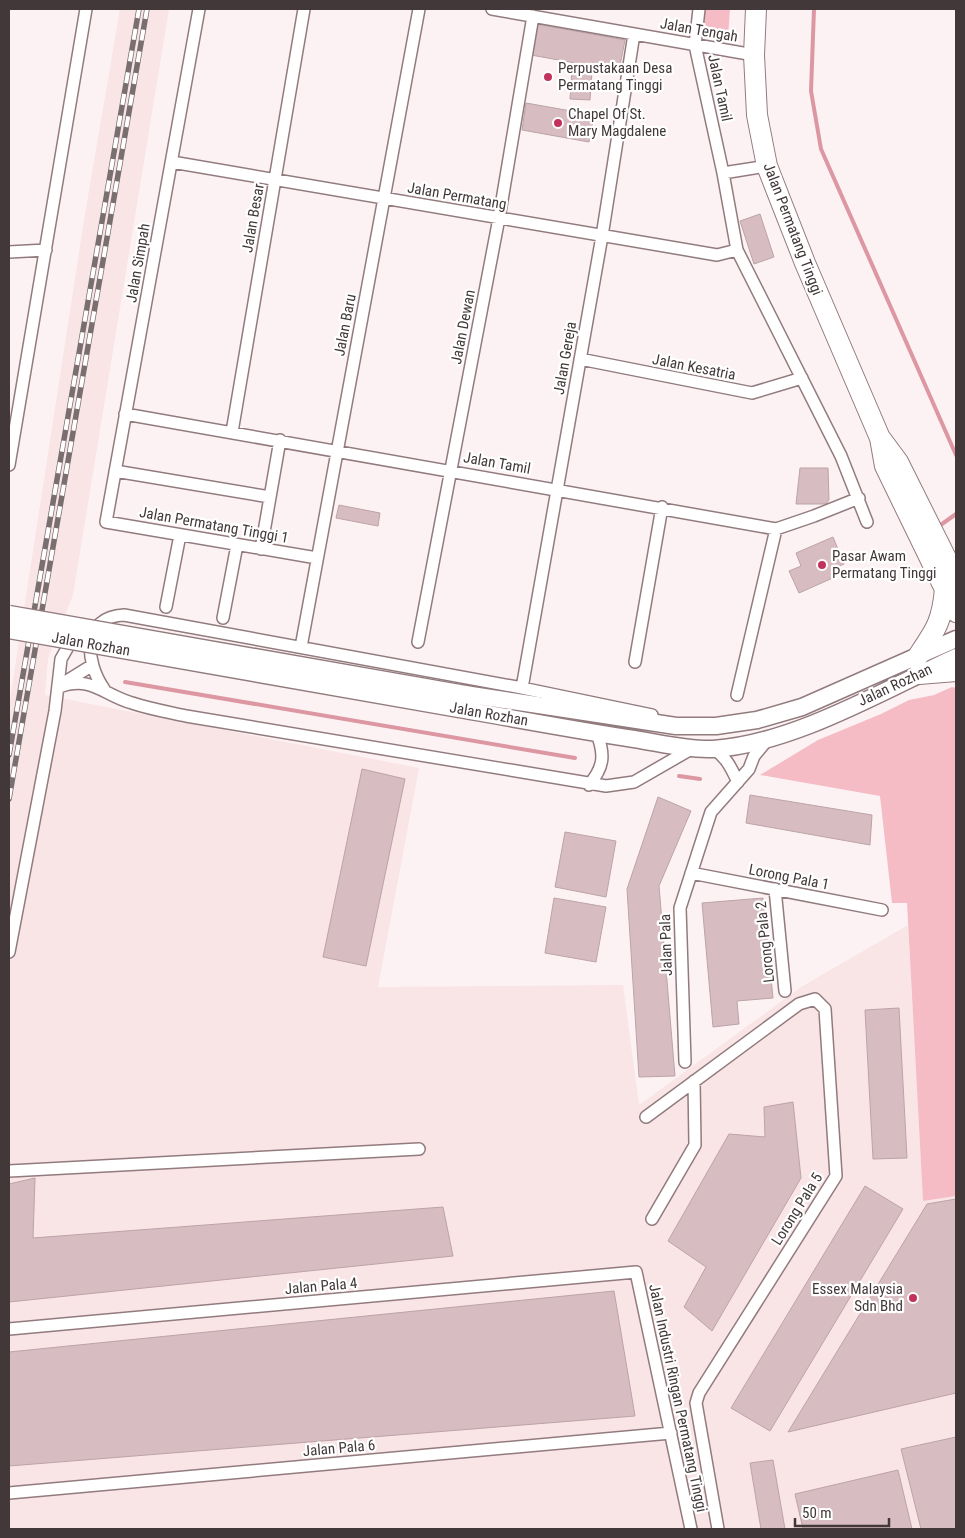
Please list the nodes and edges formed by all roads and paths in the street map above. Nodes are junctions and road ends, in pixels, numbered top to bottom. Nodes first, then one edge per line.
1 (86, 9) edge
2 (199, 9) edge
3 (304, 9) edge
4 (419, 9) edge
5 (492, 9) edge
6 (699, 9) edge
7 (756, 9) edge
8 (533, 16) junction
9 (634, 34) junction
10 (695, 45) junction
11 (754, 55) junction
12 (172, 162) junction
13 (767, 166) junction
14 (723, 173) junction
15 (275, 180) junction
16 (384, 199) junction
17 (498, 218) junction
18 (602, 236) junction
19 (46, 250) junction
20 (737, 250) junction
21 (9, 252) edge
22 (580, 359) junction
23 (802, 378) junction
24 (126, 414) junction
25 (232, 432) junction
26 (280, 440) junction
27 (337, 450) junction
28 (9, 465) edge
29 (452, 470) junction
30 (115, 471) junction
31 (557, 488) junction
32 (270, 497) junction
33 (859, 498) junction
34 (662, 507) junction
35 (106, 522) joint
36 (868, 522) dead end
37 (776, 528) junction
38 (180, 535) junction
39 (237, 544) junction
40 (262, 549) junction
41 (317, 558) junction
42 (950, 583) edge
43 (166, 606) dead end
44 (956, 612) edge
45 (9, 614) edge
46 (223, 618) dead end
47 (9, 630) edge
48 (95, 631) junction
49 (956, 639) edge
50 (418, 642) dead end
51 (300, 647) junction
52 (956, 657) edge
53 (635, 662) dead end
54 (92, 666) junction
55 (917, 666) junction
56 (956, 671) edge
57 (58, 687) junction
58 (104, 688) junction
59 (522, 688) junction
60 (737, 695) dead end
61 (462, 701) junction
62 (716, 726) junction
63 (597, 734) junction
64 (768, 739) junction
65 (693, 748) junction
66 (714, 748) junction
67 (738, 782) junction
68 (589, 784) junction
69 (691, 874) junction
70 (775, 890) junction
71 (882, 910) dead end
72 (9, 952) edge
73 (784, 991) dead end
74 (685, 1062) dead end
75 (694, 1081) junction
76 (646, 1117) dead end
77 (419, 1149) dead end
78 (9, 1171) edge
79 (652, 1220) dead end
80 (636, 1272) joint
81 (9, 1329) edge
82 (671, 1434) junction
83 (9, 1493) edge
84 (691, 1529) edge
85 (718, 1529) edge

1 - 19 street
2 - 12 street, Jalan Simpah
3 - 15 street, Jalan Besar
4 - 16 street, Jalan Baru
5 - 8 street, Jalan Tengah
6 - 10 street, Jalan Tamil
7 - 11 highway, Jalan Permatang Tinggi
8 - 9 street, Jalan Tengah
8 - 17 street, Jalan Dewan
9 - 10 street, Jalan Tengah
9 - 18 street, Jalan Gereja
10 - 11 street, Jalan Tengah
10 - 14 street, Jalan Tamil
11 - 13 highway, Jalan Permatang Tinggi
12 - 15 street, Jalan Permatang
12 - 24 street, Jalan Simpah
13 - 14 street
13 - 42 highway, Jalan Permatang Tinggi
14 - 20 street, Jalan Tamil
15 - 16 street, Jalan Permatang
15 - 25 street, Jalan Besar
16 - 17 street, Jalan Permatang
16 - 27 street, Jalan Baru
17 - 18 street, Jalan Permatang
17 - 29 street, Jalan Dewan
18 - 20 street, Jalan Permatang
18 - 22 street, Jalan Gereja
19 - 21 street
19 - 28 street
20 - 23 street, Jalan Tamil
22 - 23 street, Jalan Kesatria
22 - 31 street, Jalan Gereja
23 - 33 street, Jalan Tamil
24 - 25 street, Jalan Tamil
24 - 30 street, Jalan Simpah
25 - 26 street, Jalan Tamil
26 - 27 street, Jalan Tamil
26 - 32 street
27 - 29 street, Jalan Tamil
27 - 41 street, Jalan Baru
29 - 31 street, Jalan Tamil
29 - 50 street, Jalan Dewan
30 - 32 street
30 - 35 street, Jalan Simpah
31 - 34 street, Jalan Tamil
31 - 59 street, Jalan Gereja
32 - 40 street
33 - 36 street, Jalan Tamil
33 - 37 street, Jalan Tamil
34 - 37 street, Jalan Tamil
34 - 53 street
35 - 38 street, Jalan Permatang Tinggi 1
37 - 60 street
38 - 39 street, Jalan Permatang Tinggi 1
38 - 43 street
39 - 40 street, Jalan Permatang Tinggi 1
39 - 46 street
40 - 41 street, Jalan Permatang Tinggi 1
41 - 51 street, Jalan Baru
42 - 44 highway, Jalan Permatang Tinggi
42 - 55 highway
45 - 61 main road, Jalan Rozhan, bridge
47 - 61 main road, Jalan Rozhan, bridge
48 - 51 street
48 - 54 street
48 - 57 street
49 - 55 main road, Jalan Rozhan
51 - 59 street
52 - 55 main road, Jalan Rozhan
54 - 57 street
54 - 58 street
55 - 56 highway
55 - 62 main road, Jalan Rozhan
55 - 64 main road, Jalan Rozhan
57 - 58 street
57 - 72 street
58 - 68 street
59 - 62 street
61 - 62 main road, Jalan Rozhan
61 - 63 main road, Jalan Rozhan
63 - 65 main road, Jalan Rozhan
63 - 68 street
64 - 66 main road, Jalan Rozhan
64 - 67 street, Jalan Pala
65 - 66 main road, Jalan Rozhan
65 - 68 street
66 - 67 street
67 - 69 street, Jalan Pala
69 - 70 street, Lorong Pala 1
69 - 74 street, Jalan Pala
70 - 71 street, Lorong Pala 1
70 - 73 street, Lorong Pala 2
75 - 76 street, Lorong Pala 5
75 - 79 street
75 - 85 street, Lorong Pala 5
77 - 78 street
80 - 81 street, Jalan Pala 4
80 - 82 street, Jalan Industri Ringan Permatang Tinggi
82 - 83 street, Jalan Pala 6
82 - 84 street, Jalan Industri Ringan Permatang Tinggi

